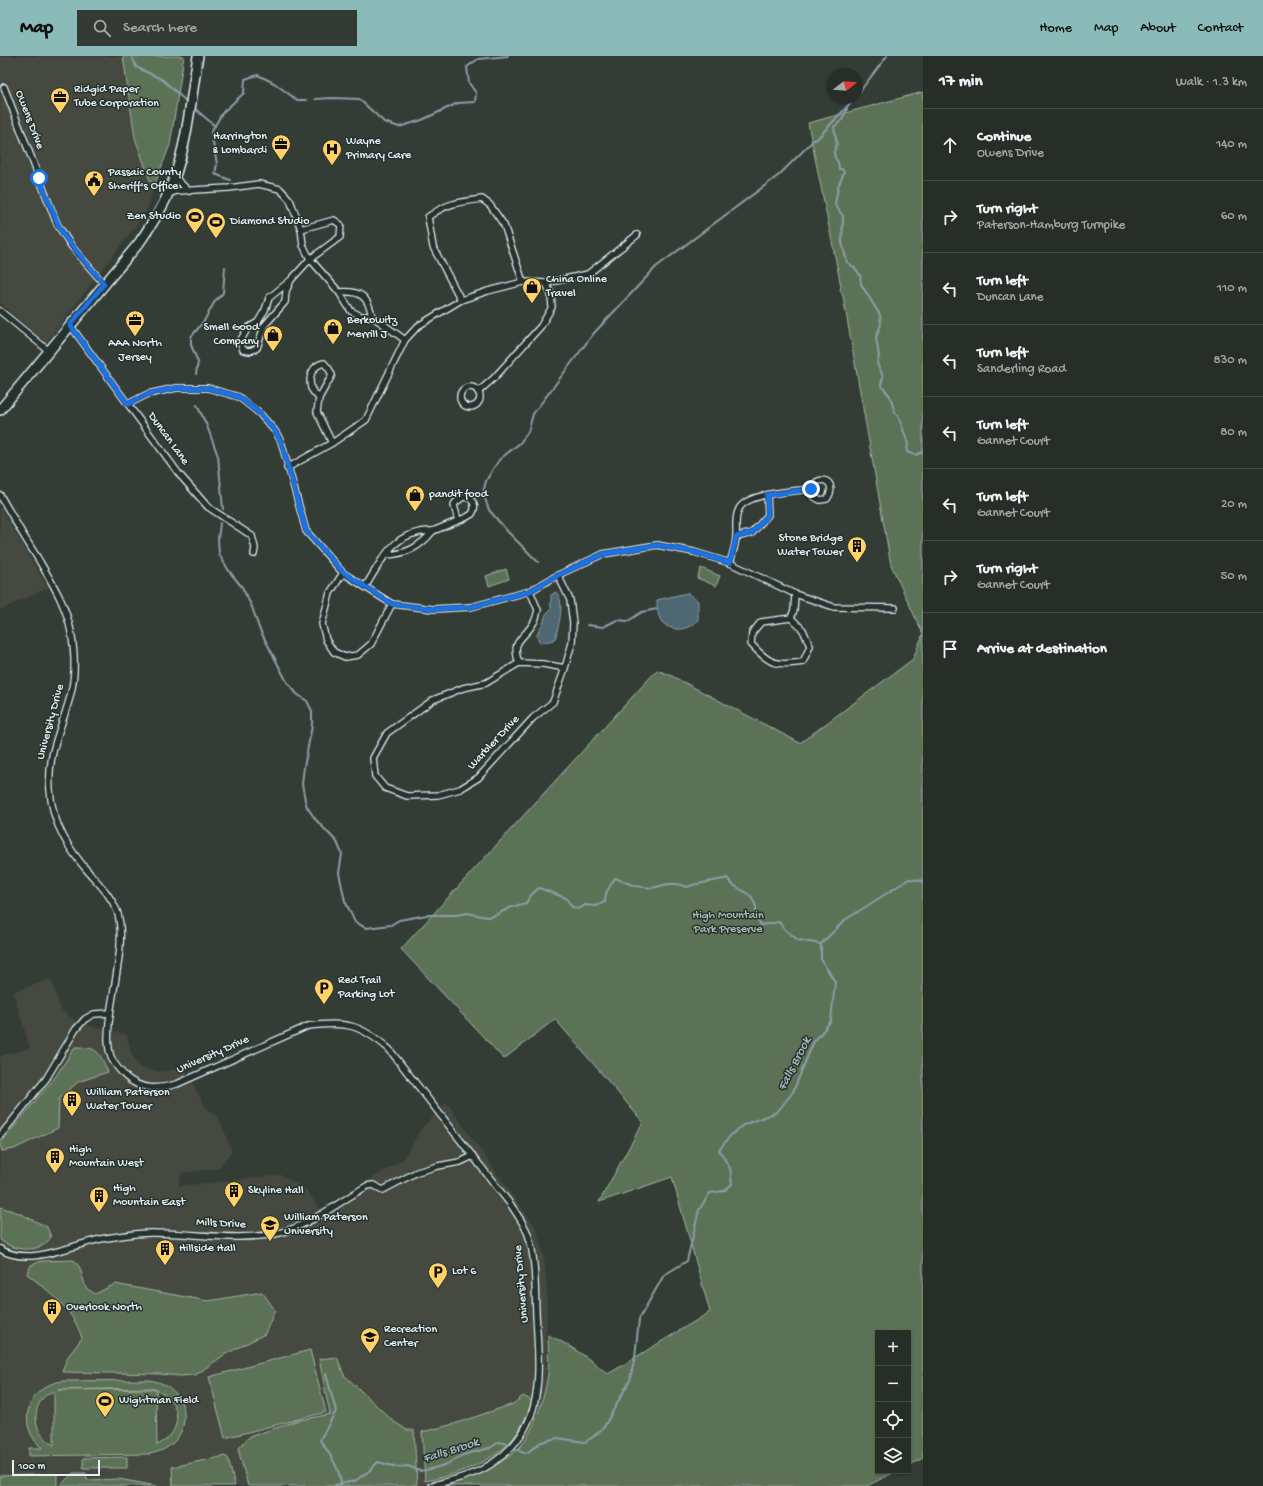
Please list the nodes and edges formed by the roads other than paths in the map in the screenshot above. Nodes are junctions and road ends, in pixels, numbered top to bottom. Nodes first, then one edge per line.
1 (198, 56) edge
2 (4, 87) dead end
3 (174, 177) junction
4 (189, 191) junction
5 (168, 194) junction
6 (301, 229) junction
7 (636, 235) dead end
8 (310, 259) junction
9 (291, 280) junction
10 (523, 282) junction
11 (546, 283) junction
12 (104, 284) junction
13 (339, 292) junction
14 (461, 300) junction
15 (0, 311) edge
16 (261, 316) junction
17 (372, 316) junction
18 (268, 321) junction
19 (70, 325) junction
20 (405, 340) junction
21 (49, 352) junction
22 (478, 392) dead end
23 (319, 398) junction
24 (128, 404) junction
25 (0, 410) edge
26 (332, 443) junction
27 (288, 468) junction
28 (811, 489) dead end
29 (0, 495) edge
30 (767, 495) junction
31 (458, 520) junction
32 (433, 531) junction
33 (736, 537) junction
34 (254, 554) dead end
35 (386, 554) junction
36 (730, 563) junction
37 (343, 572) junction
38 (558, 575) junction
39 (365, 587) junction
40 (530, 591) junction
41 (795, 594) junction
42 (392, 604) junction
43 (895, 608) dead end
44 (791, 618) junction
45 (519, 663) junction
46 (565, 668) junction
47 (110, 1013) junction
48 (0, 1136) edge
49 (473, 1156) junction
50 (0, 1248) edge
51 (431, 1486) edge

1 - 3 main road
2 - 12 street, Owens Drive
3 - 4 street
3 - 5 main road
4 - 5 street
4 - 6 street
5 - 12 main road
6 - 8 street
6 - 8 street
7 - 11 street
8 - 9 street
8 - 13 street
9 - 16 street
9 - 18 street
10 - 11 street
10 - 14 street
10 - 14 street
11 - 22 street
12 - 19 main road
13 - 17 street
13 - 17 street
14 - 20 street
15 - 21 street
16 - 18 street
16 - 18 street
17 - 20 street
19 - 21 main road
19 - 24 street, Duncan Lane
20 - 26 street
21 - 25 main road
23 - 23 street
23 - 26 street
24 - 27 street
24 - 34 street, Duncan Lane
26 - 27 street
27 - 37 street
28 - 30 street
29 - 47 street, University Drive
30 - 33 street
30 - 33 street
31 - 31 street
31 - 32 street
32 - 35 street
32 - 35 street
33 - 36 street
35 - 39 street
36 - 38 street
36 - 41 street
37 - 39 street
37 - 42 street
38 - 40 street
38 - 46 street, Warbler Drive
39 - 42 street
40 - 42 street
40 - 45 street
41 - 43 street
41 - 44 street
44 - 44 street
45 - 46 street
45 - 46 street, Warbler Drive
47 - 48 street
47 - 49 street, University Drive
49 - 50 street, Mills Drive
49 - 51 street, University Drive

